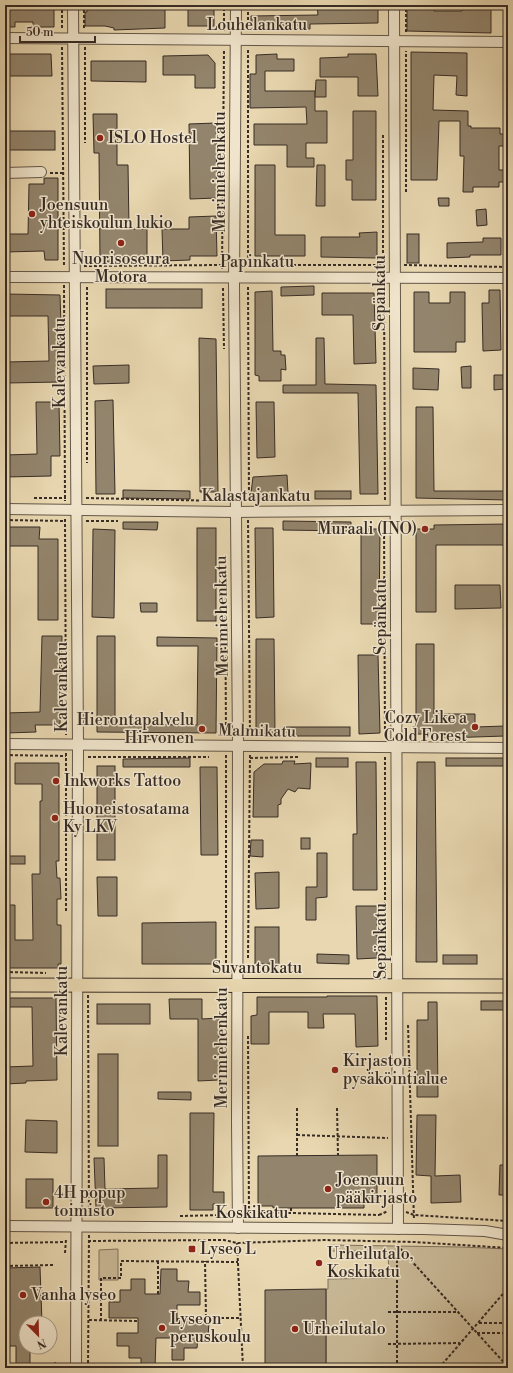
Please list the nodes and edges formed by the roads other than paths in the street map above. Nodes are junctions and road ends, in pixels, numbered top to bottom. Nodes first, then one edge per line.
1 (73, 5) edge
2 (236, 5) edge
3 (394, 5) edge
4 (5, 38) edge
5 (73, 38) junction
6 (236, 40) junction
7 (394, 40) junction
8 (508, 42) edge
9 (41, 172) road end
10 (5, 173) edge
11 (75, 272) junction
12 (5, 277) edge
13 (235, 277) junction
14 (394, 278) junction
15 (508, 278) edge
16 (396, 506) junction
17 (5, 509) edge
18 (76, 510) junction
19 (508, 510) edge
20 (231, 512) junction
21 (5, 744) edge
22 (78, 745) junction
23 (238, 746) junction
24 (395, 747) junction
25 (508, 748) edge
26 (5, 985) edge
27 (76, 986) junction
28 (396, 986) junction
29 (508, 986) edge
30 (230, 988) junction
31 (5, 1226) edge
32 (72, 1226) junction
33 (238, 1228) junction
34 (398, 1228) junction
35 (505, 1233) edge
36 (76, 1368) edge

1 - 5 street, Kalevankatu
2 - 6 street, Merimiehenkatu
3 - 7 street, Sepänkatu
4 - 5 street, Louhelankatu
5 - 6 street, Louhelankatu
5 - 11 street, Kalevankatu
6 - 7 street, Louhelankatu
6 - 13 street, Merimiehenkatu
7 - 8 street, Louhelankatu
7 - 14 street, Sepänkatu
9 - 10 street
11 - 12 street, Papinkatu
11 - 13 street, Papinkatu
11 - 18 street, Kalevankatu
13 - 14 street, Papinkatu
13 - 20 street, Merimiehenkatu
14 - 15 street, Papinkatu
14 - 16 street, Sepänkatu
16 - 19 street, Kalastajankatu
16 - 20 street, Kalastajankatu
16 - 24 street, Sepänkatu
17 - 18 street, Kalastajankatu
18 - 20 street, Kalastajankatu
18 - 22 street, Kalevankatu
20 - 23 street, Merimiehenkatu
21 - 22 street, Malmikatu
22 - 23 street, Malmikatu
22 - 27 street, Kalevankatu
23 - 24 street, Malmikatu
23 - 30 street, Merimiehenkatu
24 - 25 street, Malmikatu
24 - 28 street, Sepänkatu
26 - 27 main road, Suvantokatu
27 - 30 main road, Suvantokatu
27 - 32 street, Kalevankatu
28 - 29 main road, Suvantokatu
28 - 30 main road, Suvantokatu
28 - 34 street, Sepänkatu
30 - 33 street, Merimiehenkatu
31 - 32 street, Koskikatu
32 - 33 street, Koskikatu
32 - 36 street, Kalevankatu
33 - 34 street, Koskikatu
34 - 35 street, Koskikatu

